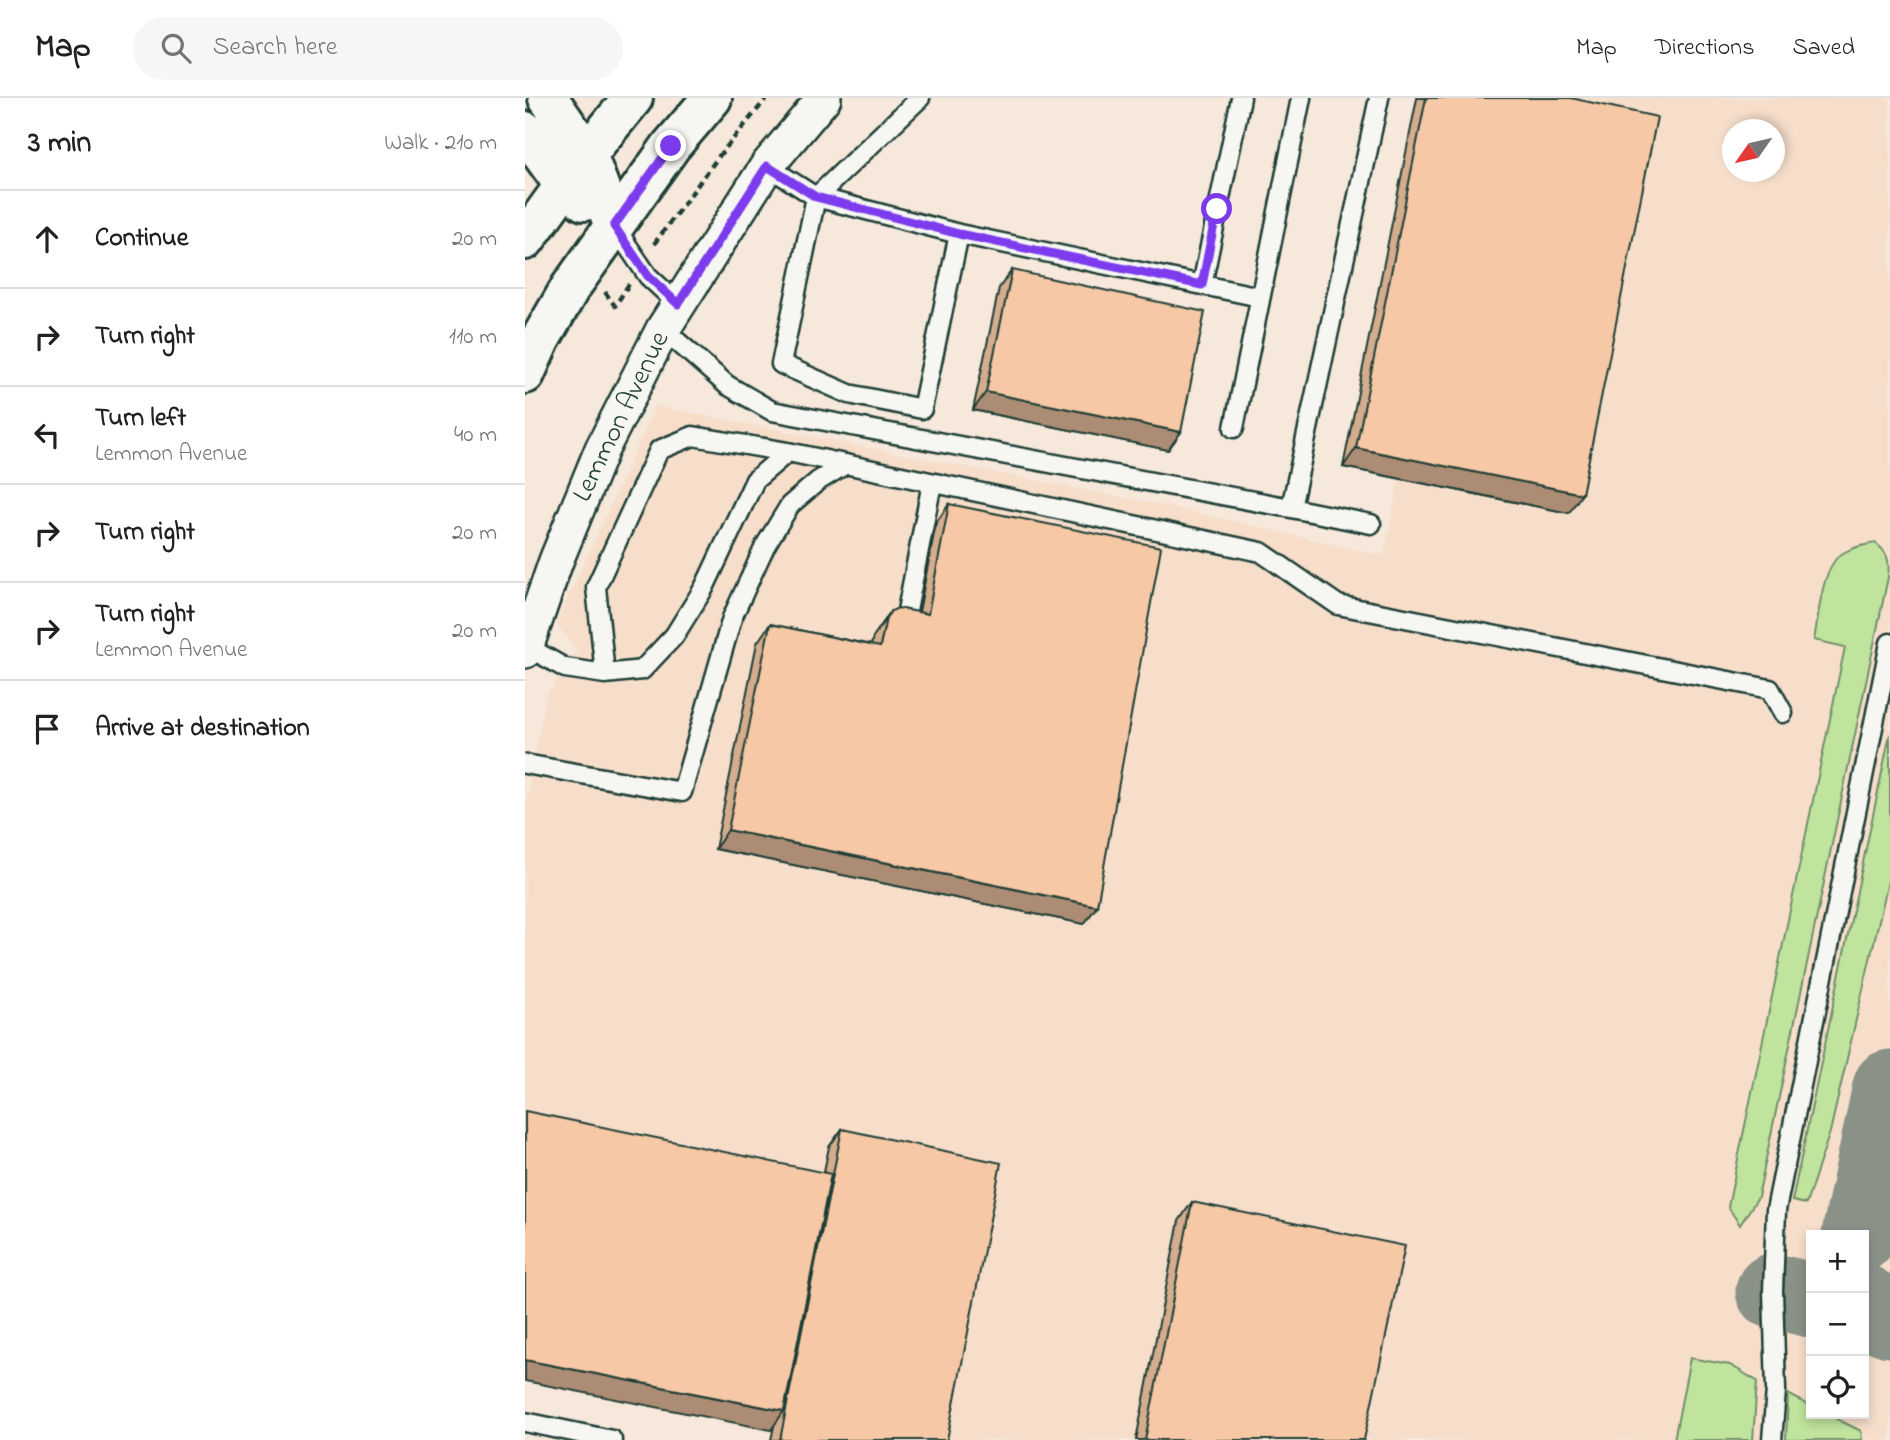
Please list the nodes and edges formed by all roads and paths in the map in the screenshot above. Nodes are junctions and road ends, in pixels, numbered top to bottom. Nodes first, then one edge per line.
1 (548, 98) edge
2 (633, 98) edge
3 (712, 98) edge
4 (767, 98) edge
5 (824, 98) edge
6 (920, 98) edge
7 (1241, 98) edge
8 (1301, 98) edge
9 (1379, 98) edge
10 (525, 131) edge
11 (587, 154) junction
12 (767, 166) junction
13 (564, 186) junction
14 (816, 197) junction
15 (614, 226) junction
16 (959, 234) junction
17 (525, 240) edge
18 (656, 240) dead end
19 (1202, 285) junction
20 (1260, 297) junction
21 (671, 316) junction
22 (525, 374) edge
23 (1234, 428) dead end
24 (788, 452) junction
25 (846, 464) junction
26 (932, 482) junction
27 (1291, 508) junction
28 (1371, 524) dead end
29 (906, 616) edge
30 (1890, 643) edge
31 (526, 649) edge
32 (605, 674) junction
33 (1783, 713) dead end
34 (525, 764) edge
35 (525, 1422) edge
36 (612, 1440) edge
37 (1772, 1440) edge

1 - 11 main road
2 - 11 main road
3 - 15 main road
4 - 18 path
5 - 12 street, Lemmon Avenue
6 - 14 lane
7 - 19 lane
8 - 20 lane
9 - 27 lane
10 - 13 main road
11 - 13 main road
11 - 15 main road
12 - 14 lane
12 - 21 street, Lemmon Avenue
13 - 15 main road
13 - 17 main road
14 - 16 lane
14 - 16 lane
15 - 21 lane
15 - 22 main road
16 - 19 lane
19 - 20 lane
20 - 23 lane
21 - 27 lane
21 - 31 street, Lemmon Avenue
24 - 25 lane
24 - 32 lane
24 - 32 lane
25 - 26 lane
25 - 34 lane
26 - 29 lane
26 - 33 lane
27 - 28 lane
30 - 37 lane
31 - 32 lane
35 - 36 lane

